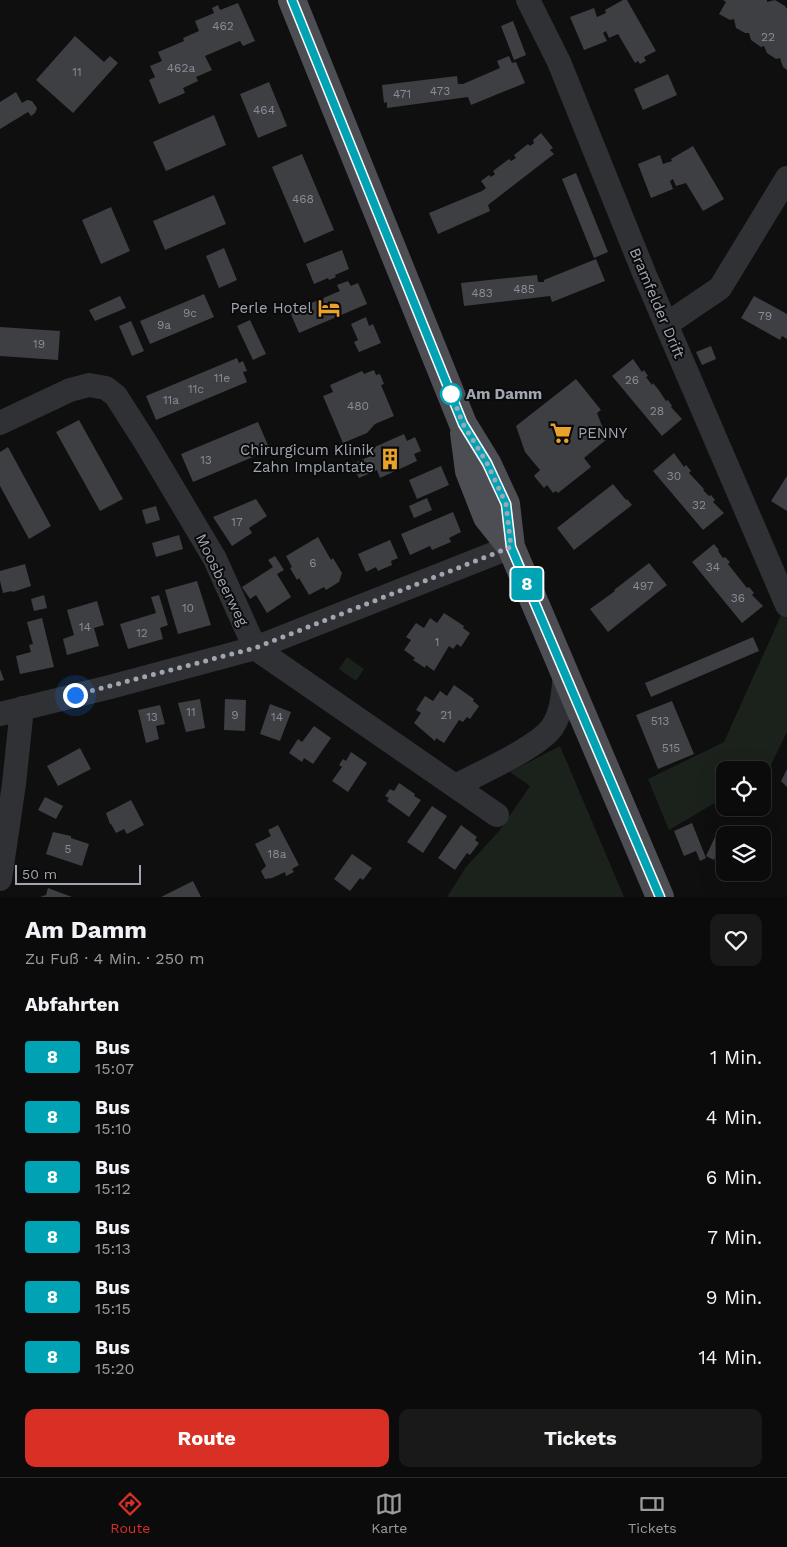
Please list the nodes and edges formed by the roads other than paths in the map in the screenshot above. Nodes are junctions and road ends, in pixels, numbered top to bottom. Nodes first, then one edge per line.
1 (292, 0) edge
2 (528, 0) edge
3 (787, 178) edge
4 (666, 324) junction
5 (0, 423) edge
6 (511, 547) junction
7 (787, 605) edge
8 (255, 648) junction
9 (565, 673) junction
10 (11, 711) edge
11 (455, 786) junction
12 (497, 815) dead end
13 (0, 879) edge
14 (660, 897) edge

1 - 6 main road
2 - 4 street, Bramfelder Drift
3 - 4 street
4 - 7 street, Bramfelder Drift
5 - 8 street, Moosbeerweg
6 - 8 street
6 - 9 main road
8 - 10 street
8 - 11 street
9 - 11 street
9 - 14 main road
10 - 13 street
11 - 12 street

